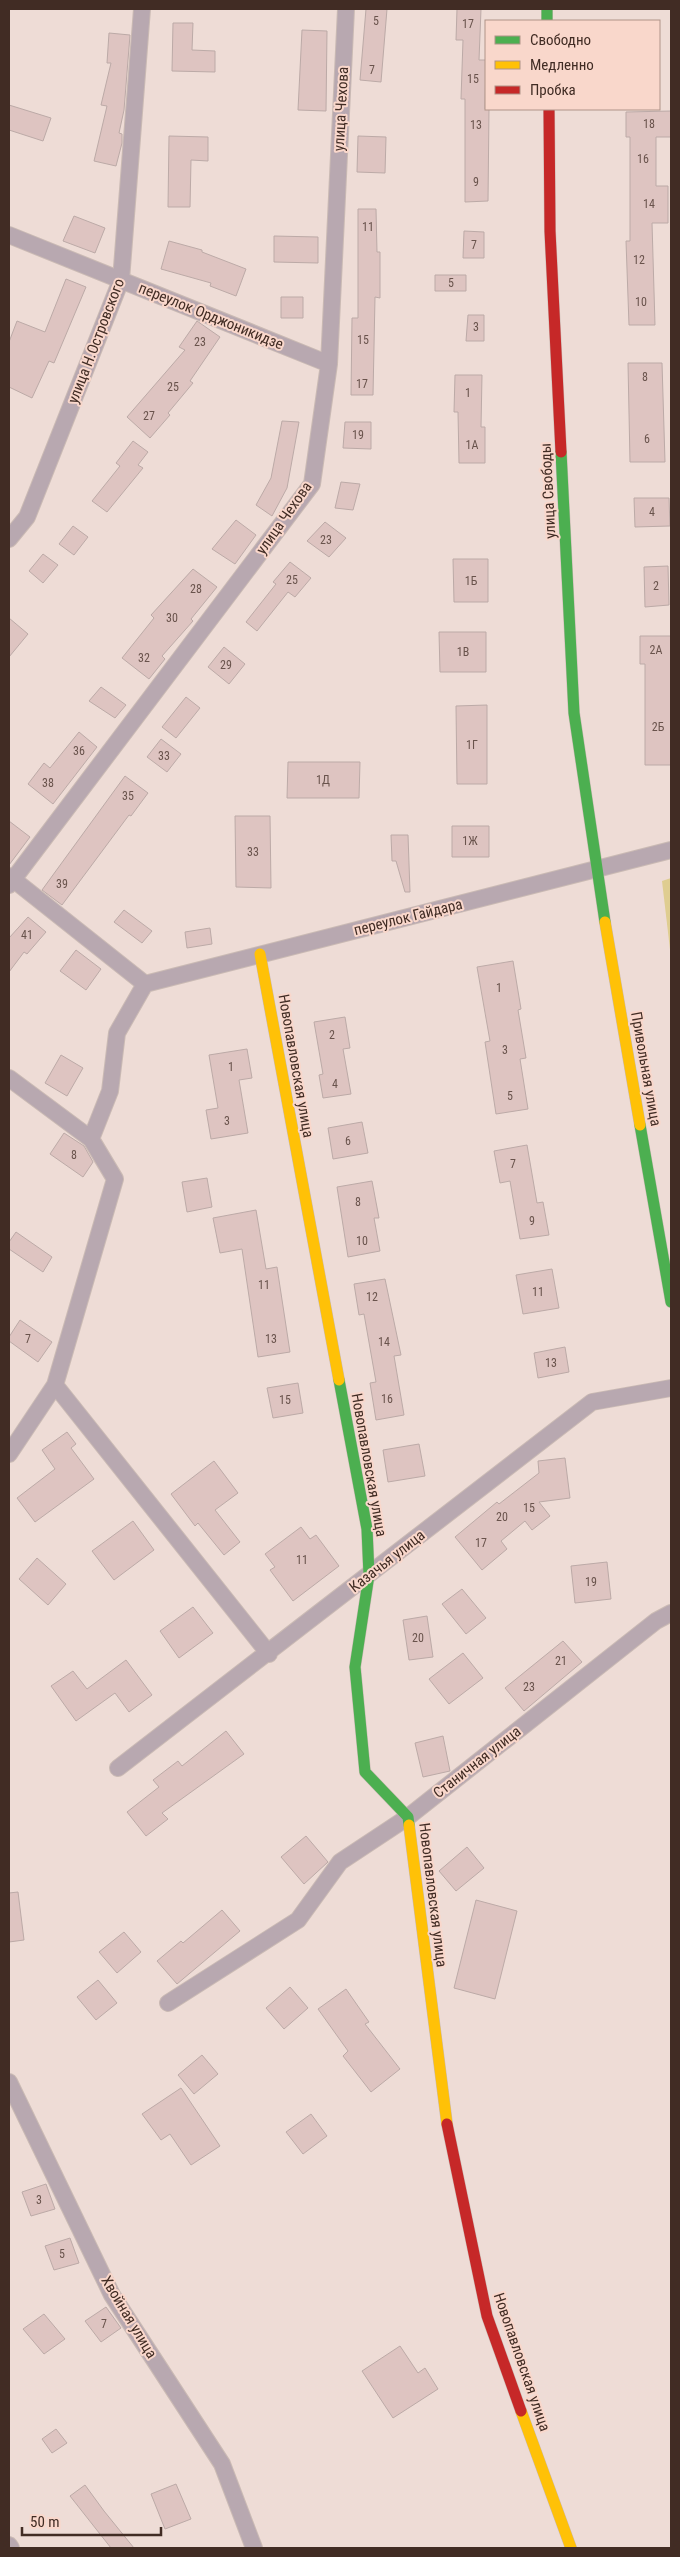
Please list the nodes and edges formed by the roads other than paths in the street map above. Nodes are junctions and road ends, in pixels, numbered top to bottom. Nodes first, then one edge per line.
1 (142, 9) edge
2 (346, 9) edge
3 (549, 110) edge
4 (9, 234) edge
5 (121, 280) junction
6 (329, 364) junction
7 (9, 539) edge
8 (671, 850) edge
9 (596, 870) junction
10 (10, 880) edge
11 (260, 954) junction
12 (145, 984) junction
13 (9, 1078) edge
14 (91, 1139) junction
15 (671, 1302) edge
16 (55, 1385) junction
17 (671, 1388) edge
18 (9, 1454) edge
19 (369, 1575) junction
20 (671, 1613) edge
21 (269, 1654) junction
22 (118, 1768) dead end
23 (408, 1817) junction
24 (168, 2003) dead end
25 (9, 2082) edge
26 (9, 2545) edge
27 (11, 2548) edge
28 (254, 2548) edge
29 (571, 2548) edge

1 - 5 street, улица Н.Островского
2 - 6 street, улица Чехова
3 - 9 street, улица Свободы
4 - 5 street, переулок Орджоникидзе
5 - 6 street, переулок Орджоникидзе
5 - 7 street, улица Н.Островского
6 - 10 street, улица Чехова
8 - 9 street, переулок Гайдара
9 - 11 street, переулок Гайдара
9 - 15 street, Привольная улица
10 - 12 street
11 - 12 street, переулок Гайдара
11 - 19 street, Новопавловская улица
12 - 14 street
13 - 14 street
14 - 16 street
16 - 18 street
16 - 21 street
17 - 19 street, Казачья улица
19 - 21 street, Казачья улица
19 - 23 street, Новопавловская улица
20 - 23 street, Станичная улица
21 - 22 street, Казачья улица
23 - 24 street, Станичная улица
23 - 29 street, Новопавловская улица
25 - 28 street, Хвойная улица
26 - 27 street

